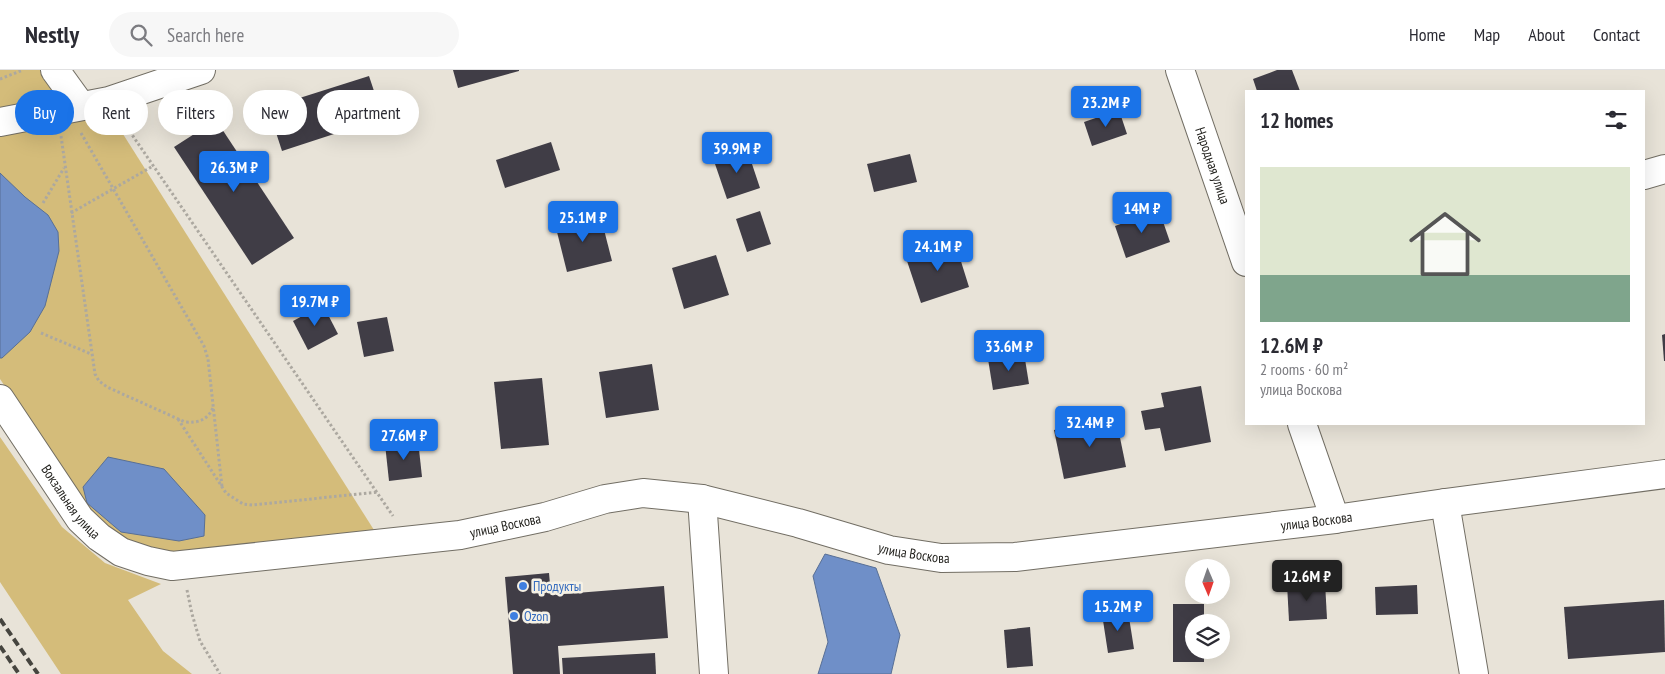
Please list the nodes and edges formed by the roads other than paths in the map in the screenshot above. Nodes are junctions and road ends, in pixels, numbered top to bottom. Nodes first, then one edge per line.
1 (56, 70) edge
2 (201, 70) edge
3 (1180, 70) edge
4 (80, 119) junction
5 (0, 122) edge
6 (1665, 169) edge
7 (1645, 175) edge
8 (1245, 259) edge
9 (0, 399) edge
10 (1302, 425) edge
11 (1665, 474) edge
12 (702, 499) junction
13 (1445, 503) junction
14 (1335, 519) junction
15 (177, 566) joint
16 (714, 674) edge
17 (1474, 674) edge

1 - 4 street
2 - 4 street
3 - 8 street, Народная улица
4 - 5 street
6 - 7 street
9 - 15 street, Вокзальная улица
10 - 14 street
11 - 13 street, улица Воскова
12 - 14 street, улица Воскова
12 - 15 street, улица Воскова
12 - 16 street
13 - 14 street, улица Воскова
13 - 17 street

